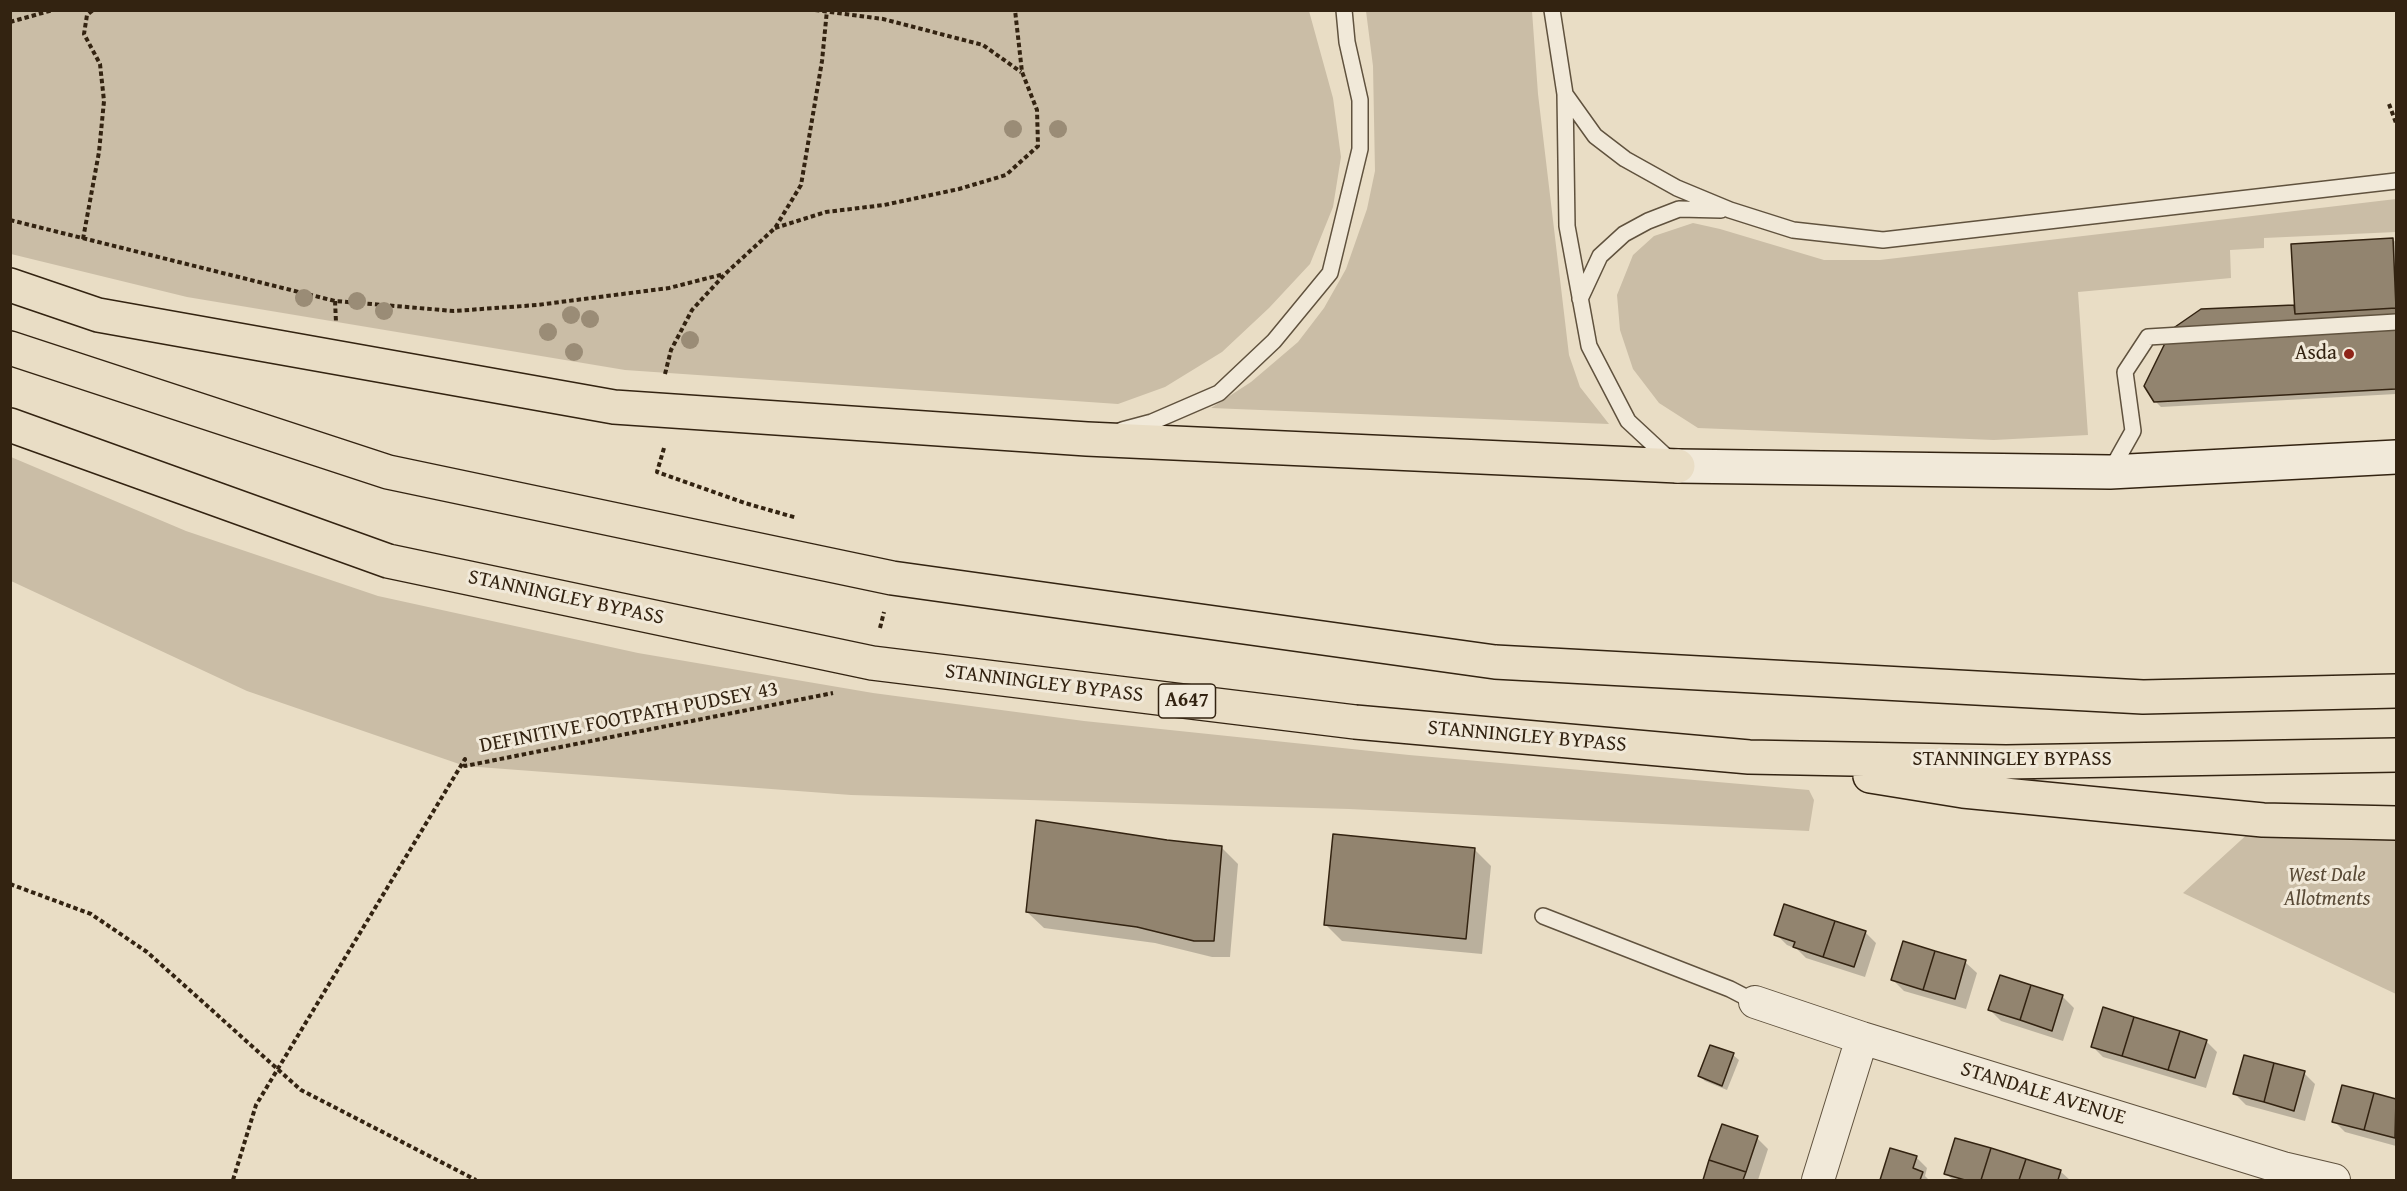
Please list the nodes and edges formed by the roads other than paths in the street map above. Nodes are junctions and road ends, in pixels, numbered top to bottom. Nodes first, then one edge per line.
1 (1335, 10) edge
2 (1344, 10) edge
3 (1552, 10) edge
4 (1347, 42) junction
5 (1565, 94) junction
6 (2397, 181) edge
7 (1730, 210) junction
8 (10, 285) edge
9 (1580, 298) junction
10 (2397, 322) edge
11 (10, 348) edge
12 (10, 425) edge
13 (1087, 439) junction
14 (2397, 456) edge
15 (1678, 466) junction
16 (2110, 472) junction
17 (2397, 691) edge
18 (2397, 755) edge
19 (1749, 757) junction
20 (2397, 823) edge
21 (1543, 916) dead end
22 (1755, 1002) joint
23 (1862, 1038) junction
24 (1818, 1180) edge
25 (2334, 1180) edge

1 - 4 lane
2 - 4 lane
3 - 5 lane
4 - 13 lane
5 - 7 lane
5 - 9 lane
6 - 7 lane
7 - 9 lane
8 - 13 highway
9 - 15 lane
10 - 16 lane
11 - 17 highway
12 - 19 highway, STANNINGLEY BYPASS / A647
13 - 15 highway
14 - 16 main road
15 - 16 main road
18 - 19 highway, STANNINGLEY BYPASS / A647
19 - 20 highway
21 - 22 lane
22 - 23 street, STANDALE AVENUE
23 - 24 street
23 - 25 street, STANDALE AVENUE

